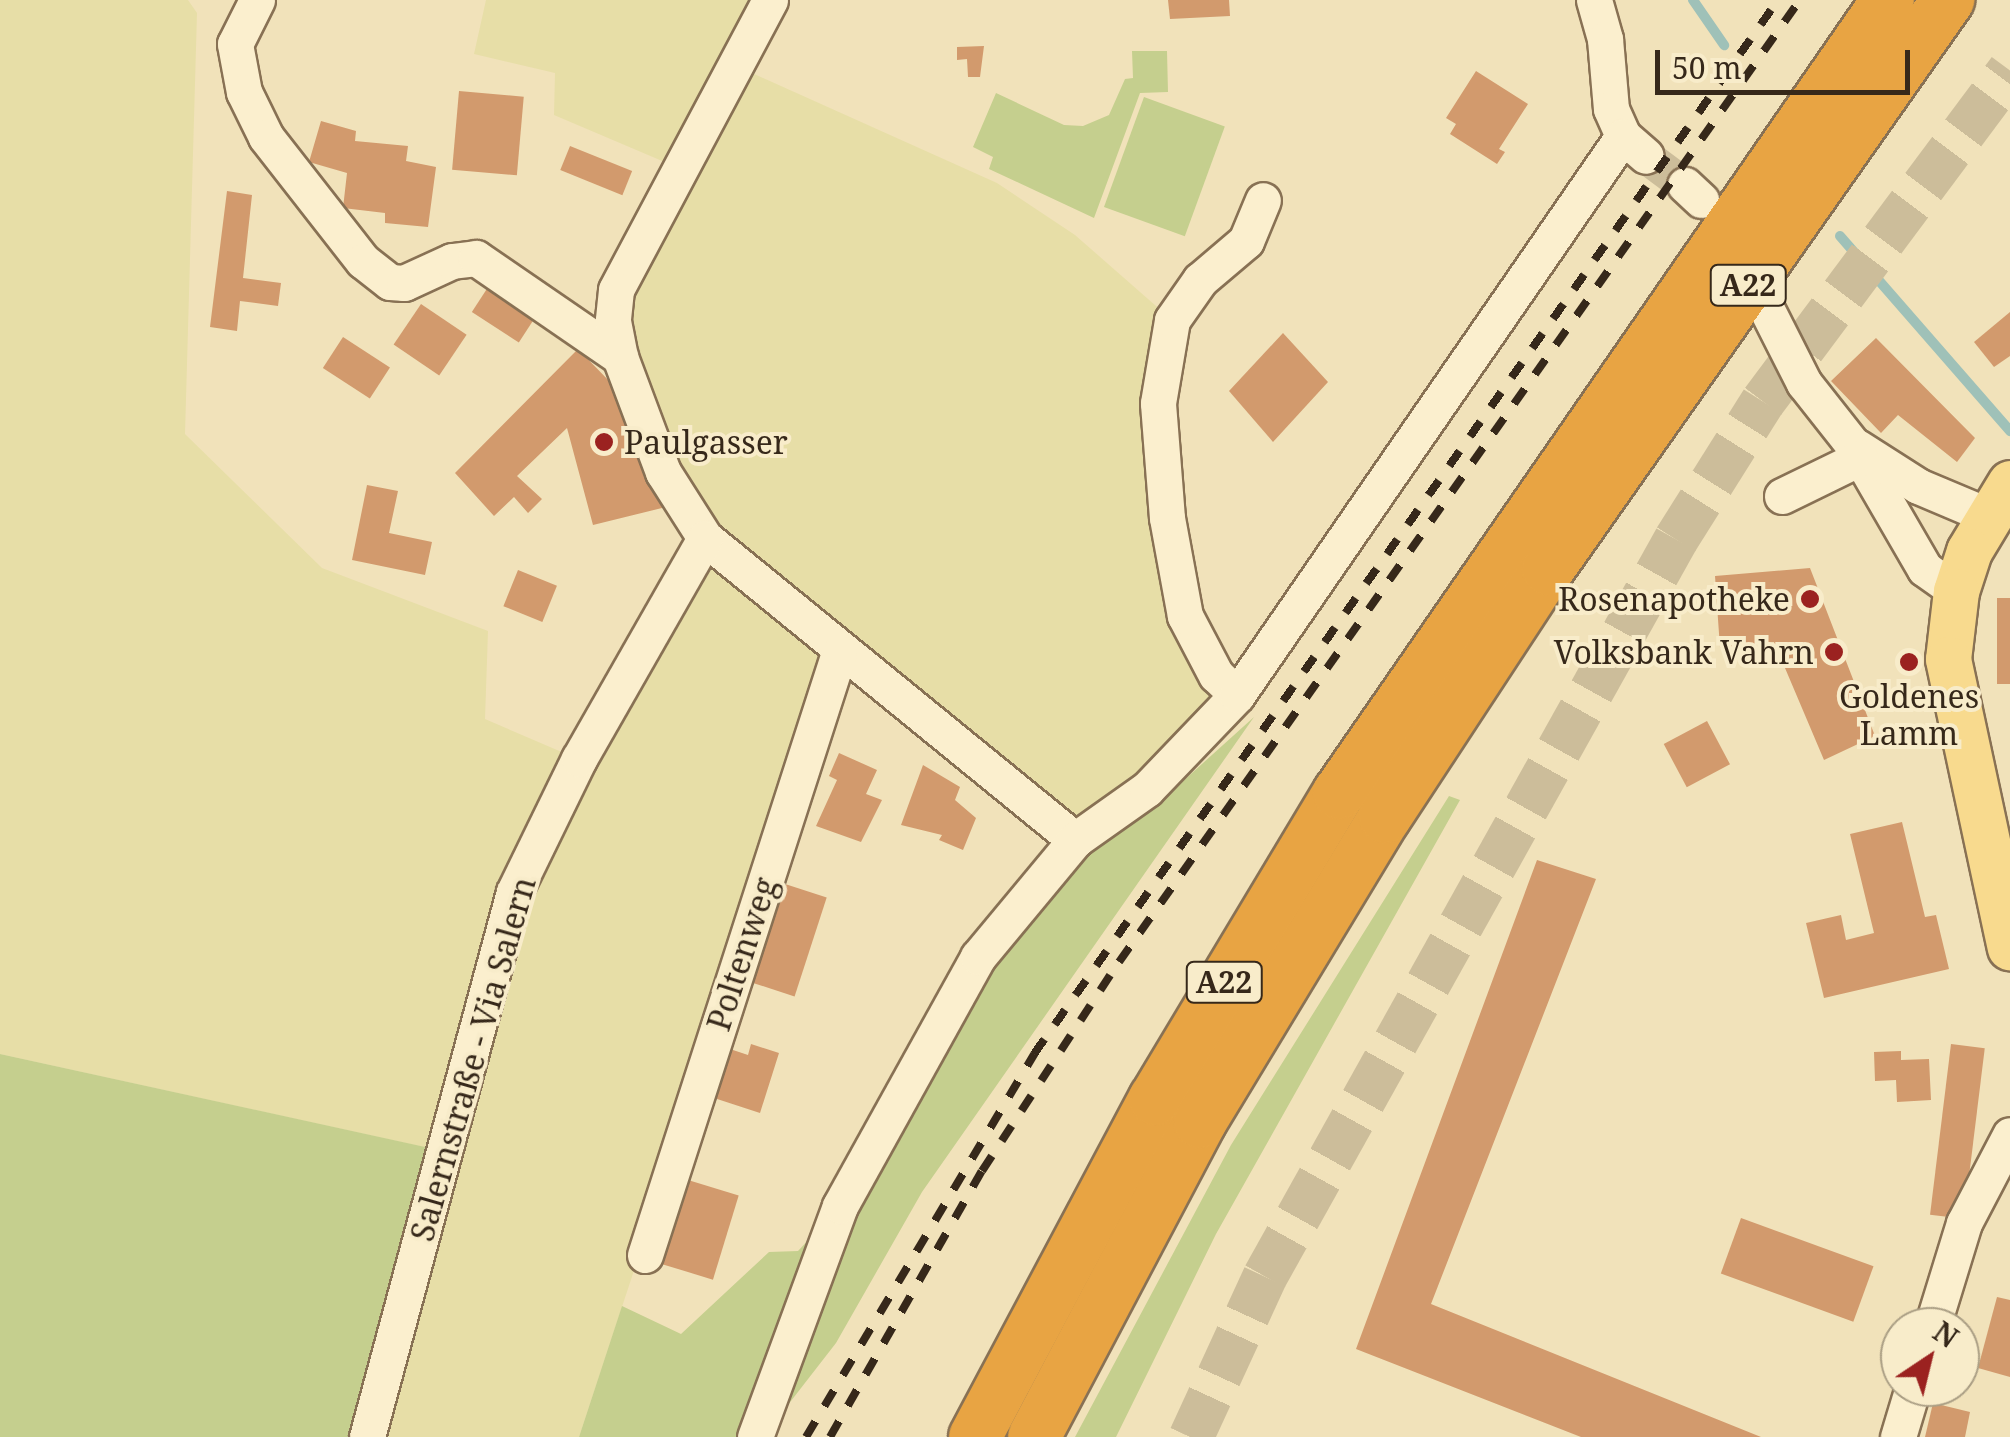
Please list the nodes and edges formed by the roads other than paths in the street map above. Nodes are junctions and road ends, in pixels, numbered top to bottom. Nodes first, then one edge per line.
1 (257, 0) edge
2 (770, 0) edge
3 (1594, 0) edge
4 (1888, 0) edge
5 (1948, 0) edge
6 (1263, 200) dead end
7 (616, 290) junction
8 (1763, 302) dead end
9 (564, 318) junction
10 (620, 357) junction
11 (1857, 452) junction
12 (1782, 496) dead end
13 (1999, 499) edge
14 (705, 538) junction
15 (1956, 591) junction
16 (838, 652) junction
17 (1237, 695) junction
18 (1075, 840) junction
19 (2010, 946) edge
20 (2010, 1135) edge
21 (645, 1255) dead end
22 (1938, 1307) edge
23 (1907, 1407) edge
24 (368, 1437) edge
25 (756, 1437) edge
26 (975, 1437) edge
27 (1034, 1437) edge
28 (1898, 1437) edge

1 - 9 street
2 - 7 street
3 - 17 street
4 - 26 highway, A22
5 - 27 highway, A22
6 - 17 street
7 - 9 street
7 - 10 street
8 - 11 street
9 - 10 street
10 - 14 street
11 - 12 street
11 - 13 street
11 - 15 street
13 - 15 main road
14 - 16 street
14 - 24 street, Salernstraße - Via Salern
15 - 19 main road
16 - 18 street
16 - 21 street, Poltenweg
17 - 18 street
18 - 25 street
20 - 22 street
23 - 28 street

